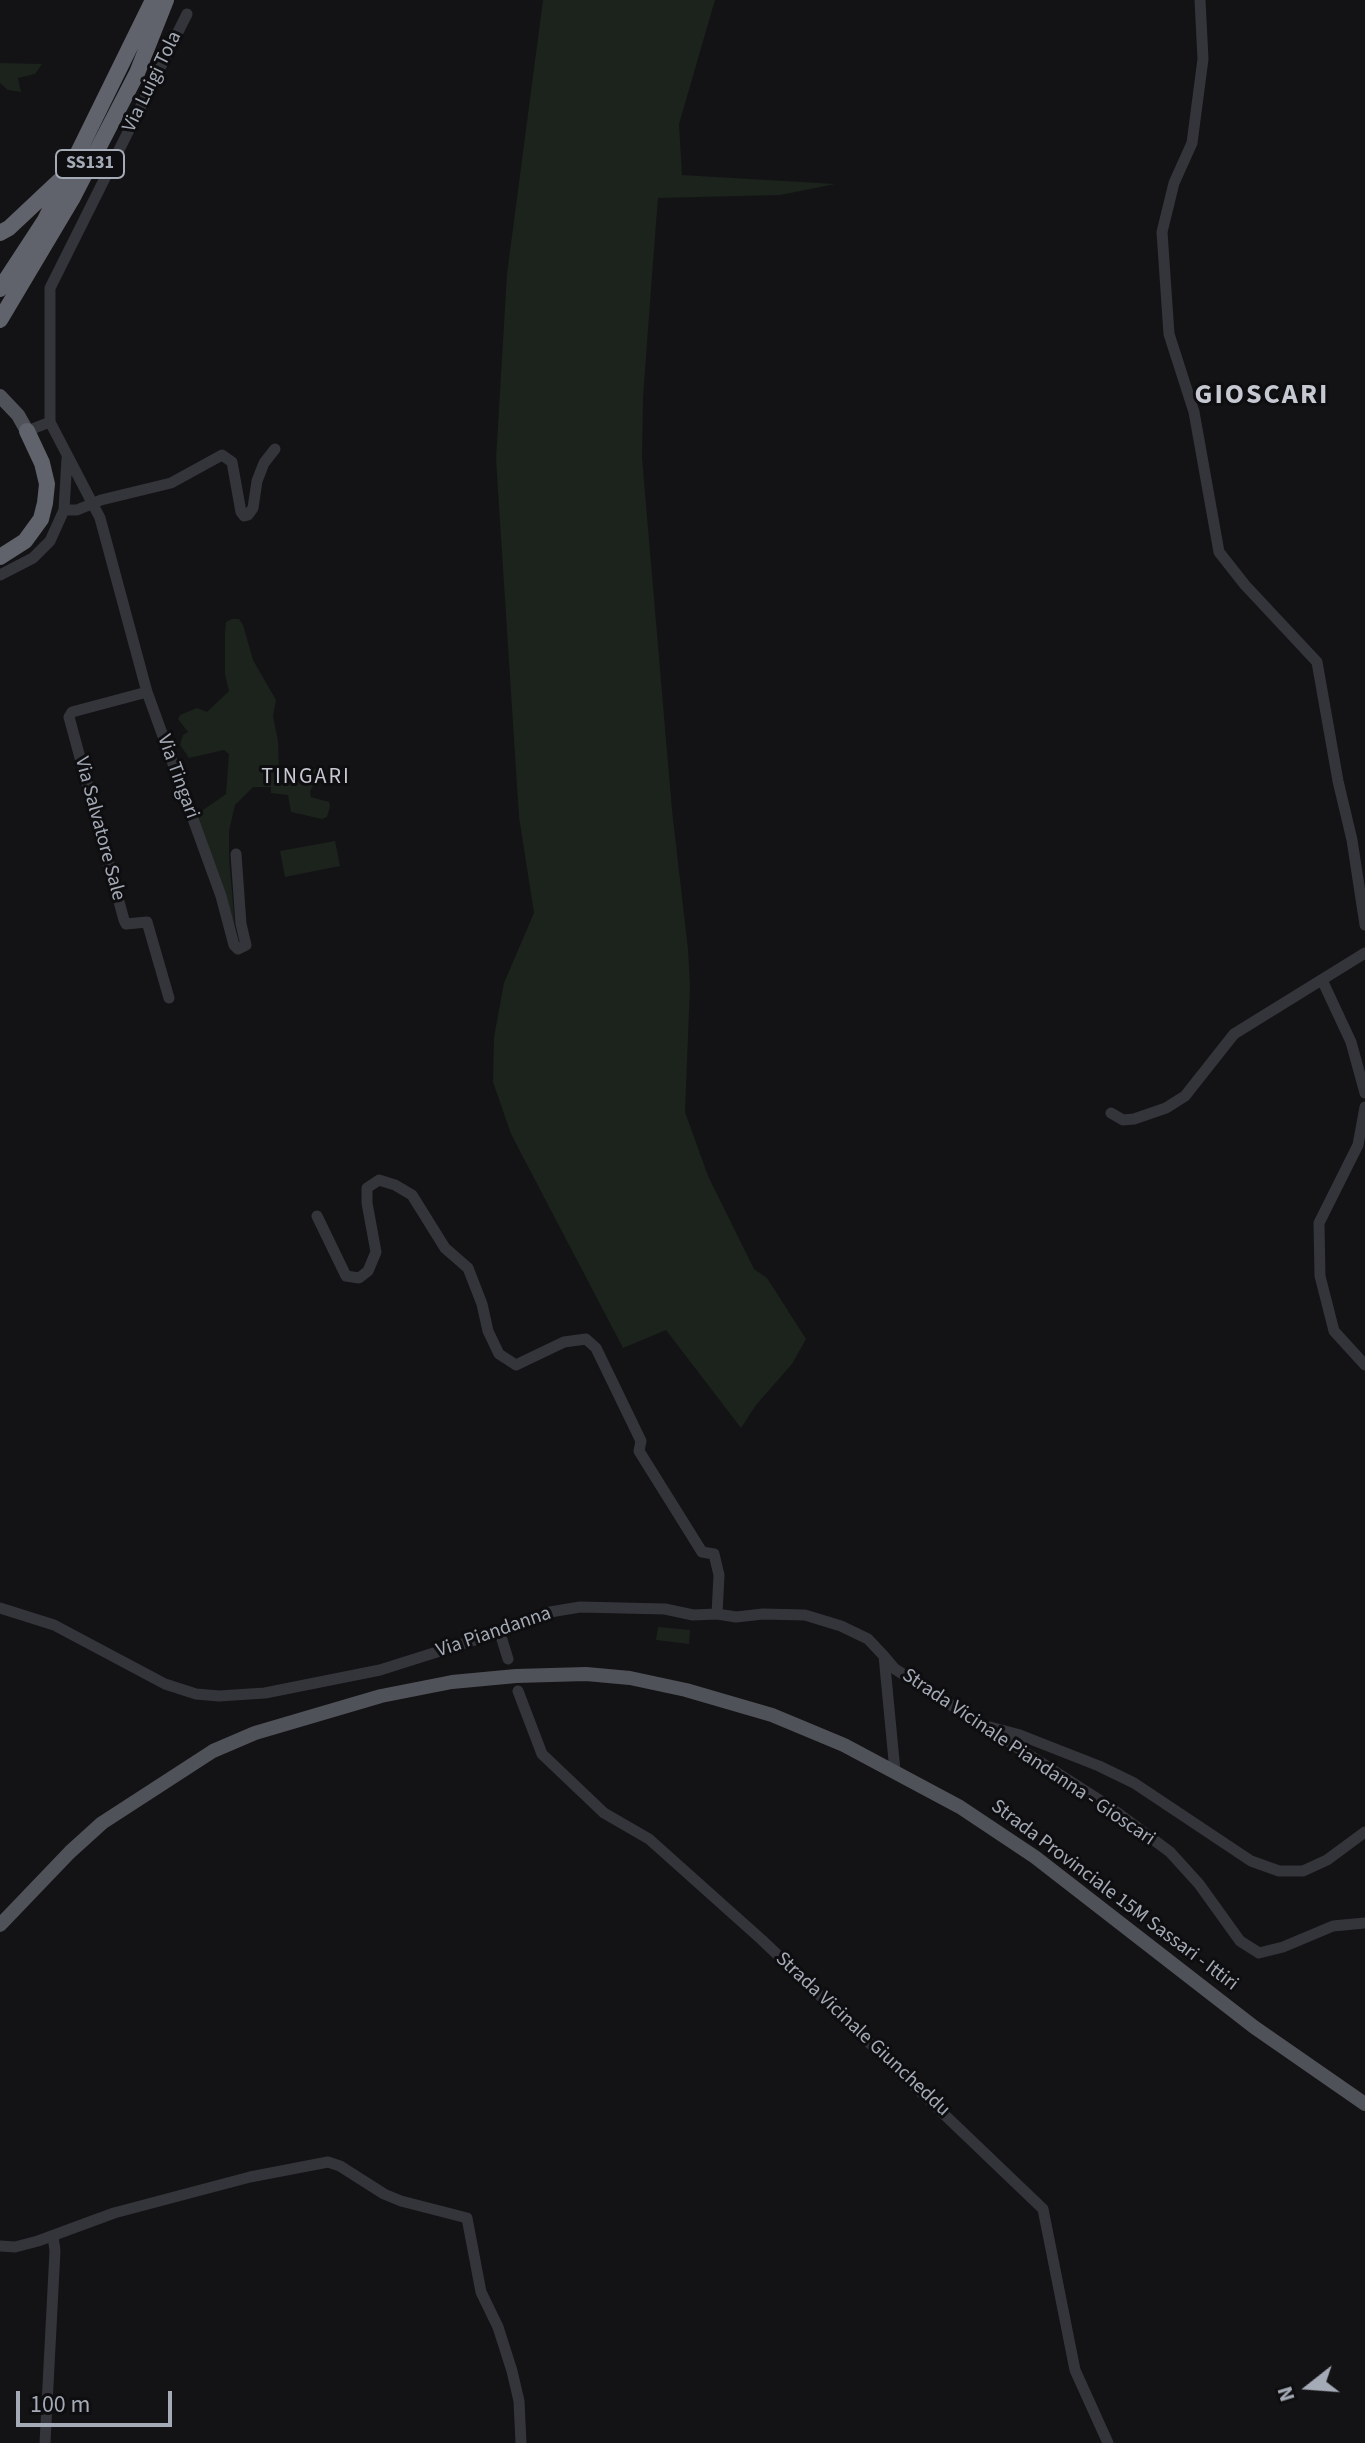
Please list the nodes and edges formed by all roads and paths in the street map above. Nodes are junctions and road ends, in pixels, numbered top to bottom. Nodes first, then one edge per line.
1 (153, 0) edge
2 (166, 0) edge
3 (1200, 0) edge
4 (187, 14) dead end
5 (74, 165) junction
6 (0, 233) edge
7 (0, 289) edge
8 (0, 320) edge
9 (0, 396) edge
10 (50, 422) junction
11 (27, 431) junction
12 (275, 449) dead end
13 (67, 457) junction
14 (95, 504) junction
15 (64, 510) junction
16 (0, 557) edge
17 (0, 575) edge
18 (147, 692) junction
19 (236, 854) dead end
20 (1365, 925) edge
21 (1365, 953) edge
22 (1323, 982) junction
23 (169, 998) dead end
24 (1365, 1093) edge
25 (1365, 1107) edge
26 (1111, 1113) dead end
27 (317, 1216) dead end
28 (1365, 1365) edge
29 (0, 1608) edge
30 (717, 1614) junction
31 (500, 1633) junction
32 (884, 1656) junction
33 (508, 1659) dead end
34 (518, 1691) dead end
35 (981, 1725) junction
36 (895, 1771) junction
37 (1365, 1832) edge
38 (1365, 1923) edge
39 (0, 1925) edge
40 (1365, 2104) edge
41 (53, 2236) junction
42 (0, 2246) edge
43 (45, 2443) edge
44 (521, 2443) edge
45 (1108, 2443) edge

1 - 5 highway, SS131
2 - 8 highway, SS131
3 - 20 street
4 - 10 street, Via Luigi Tola
5 - 6 highway
5 - 7 highway, SS131
9 - 11 main road
10 - 11 street
10 - 13 street, Via Tingari
11 - 16 highway
12 - 14 street
13 - 14 street, Via Tingari
13 - 15 street, Via Tingari
14 - 15 street
14 - 18 street, Via Tingari
15 - 17 street
18 - 19 street, Via Tingari
18 - 23 street, Via Salvatore Sale
21 - 22 street
22 - 24 street
22 - 26 street
25 - 28 street
27 - 30 street
29 - 31 street, Via Piandanna
30 - 31 street, Via Piandanna
30 - 32 street, Via Piandanna
31 - 33 street
32 - 35 street, Strada Vicinale Piandanna - Gioscari
32 - 36 street
34 - 45 street, Strada Vicinale Giuncheddu
35 - 37 street
35 - 38 street, Strada Vicinale Piandanna - Gioscari
36 - 39 main road, Strada Provinciale 15M Sassari - Ittiri
36 - 40 main road, Strada Provinciale 15M Sassari - Ittiri
41 - 42 street
41 - 43 street
41 - 44 street

